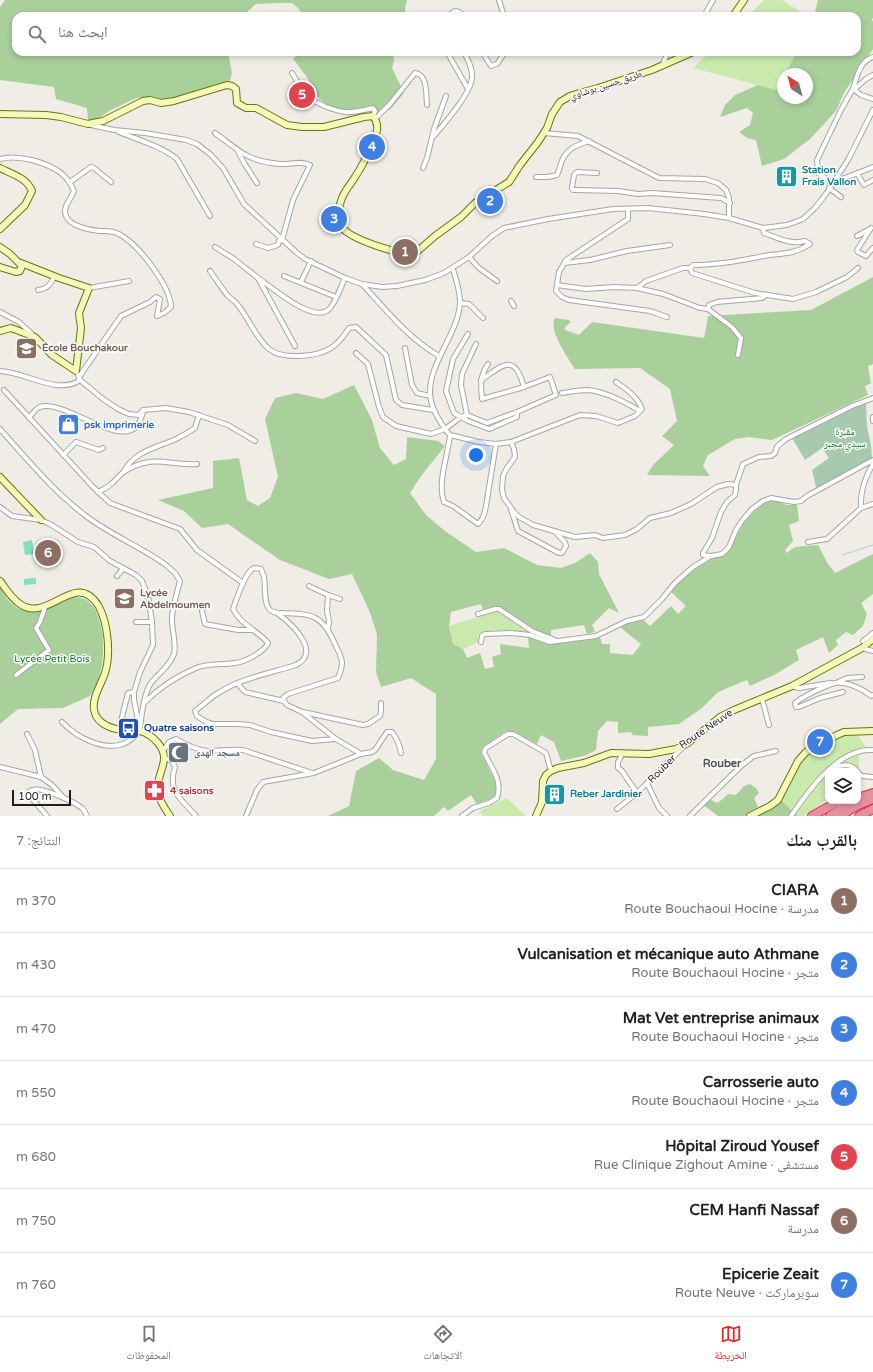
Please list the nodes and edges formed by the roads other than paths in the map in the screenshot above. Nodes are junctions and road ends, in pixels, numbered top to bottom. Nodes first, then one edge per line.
1 (499, 0) edge
2 (713, 0) edge
3 (744, 0) edge
4 (503, 12) edge
5 (706, 12) edge
6 (736, 12) edge
7 (449, 56) edge
8 (466, 56) edge
9 (484, 56) edge
10 (502, 56) edge
11 (666, 56) edge
12 (684, 56) edge
13 (873, 57) edge
14 (662, 66) junction
15 (292, 73) dead end
16 (873, 75) edge
17 (468, 89) junction
18 (853, 90) junction
19 (446, 96) dead end
20 (873, 99) edge
21 (426, 105) dead end
22 (873, 110) edge
23 (0, 114) edge
24 (374, 118) junction
25 (88, 124) junction
26 (114, 130) junction
27 (215, 133) dead end
28 (544, 133) junction
29 (433, 137) junction
30 (589, 141) junction
31 (236, 148) junction
32 (0, 159) edge
33 (873, 167) edge
34 (0, 168) edge
35 (423, 168) dead end
36 (597, 173) dead end
37 (857, 173) junction
38 (536, 177) dead end
39 (873, 180) edge
40 (70, 182) junction
41 (111, 182) dead end
42 (257, 183) dead end
43 (832, 183) junction
44 (829, 188) junction
45 (841, 197) dead end
46 (730, 203) junction
47 (628, 209) junction
48 (210, 216) dead end
49 (729, 218) junction
50 (754, 226) junction
51 (872, 227) edge
52 (762, 228) junction
53 (0, 229) edge
54 (764, 233) junction
55 (857, 236) dead end
56 (281, 239) junction
57 (256, 244) dead end
58 (670, 245) dead end
59 (0, 247) edge
60 (215, 248) dead end
61 (873, 248) edge
62 (469, 257) junction
63 (311, 261) junction
64 (21, 262) junction
65 (564, 263) junction
66 (0, 267) edge
67 (690, 268) junction
68 (858, 268) dead end
69 (452, 269) junction
70 (210, 271) dead end
71 (284, 276) dead end
72 (54, 277) junction
73 (258, 278) junction
74 (345, 278) junction
75 (129, 281) dead end
76 (497, 281) dead end
77 (301, 282) junction
78 (362, 284) junction
79 (557, 285) junction
80 (89, 288) junction
81 (637, 288) junction
82 (38, 290) dead end
83 (766, 295) junction
84 (336, 297) junction
85 (510, 301) dead end
86 (460, 304) junction
87 (514, 306) dead end
88 (708, 309) junction
89 (0, 312) edge
90 (667, 317) dead end
91 (483, 318) dead end
92 (0, 331) edge
93 (468, 334) dead end
94 (36, 337) junction
95 (476, 344) dead end
96 (295, 346) dead end
97 (405, 348) dead end
98 (356, 353) dead end
99 (738, 355) dead end
100 (440, 356) junction
101 (488, 364) dead end
102 (0, 371) edge
103 (79, 376) junction
104 (480, 380) junction
105 (616, 382) dead end
106 (524, 387) junction
107 (4, 390) dead end
108 (562, 393) dead end
109 (430, 396) junction
110 (873, 398) edge
111 (144, 410) junction
112 (433, 410) junction
113 (640, 411) junction
114 (517, 412) junction
115 (199, 415) junction
116 (467, 415) junction
117 (461, 417) junction
118 (873, 417) edge
119 (29, 418) junction
120 (873, 421) edge
121 (0, 429) edge
122 (445, 429) junction
123 (450, 435) junction
124 (255, 442) dead end
125 (511, 442) junction
126 (496, 444) junction
127 (103, 448) dead end
128 (63, 455) junction
129 (873, 460) edge
130 (197, 464) dead end
131 (873, 464) edge
132 (122, 473) junction
133 (0, 477) edge
134 (736, 485) junction
135 (98, 492) junction
136 (873, 504) edge
137 (510, 506) junction
138 (0, 507) edge
139 (861, 508) junction
140 (519, 517) junction
141 (41, 520) junction
142 (516, 523) junction
143 (554, 530) junction
144 (808, 542) dead end
145 (710, 556) junction
146 (123, 569) junction
147 (117, 576) dead end
148 (0, 581) edge
149 (243, 583) junction
150 (309, 586) dead end
151 (328, 595) junction
152 (340, 599) dead end
153 (45, 607) junction
154 (202, 611) dead end
155 (277, 613) junction
156 (478, 614) dead end
157 (136, 622) dead end
158 (152, 622) junction
159 (328, 629) junction
160 (252, 630) junction
161 (873, 633) edge
162 (873, 639) edge
163 (557, 641) junction
164 (481, 642) dead end
165 (863, 644) junction
166 (873, 651) edge
167 (16, 675) dead end
168 (862, 677) dead end
169 (237, 683) junction
170 (836, 683) junction
171 (792, 686) junction
172 (134, 692) junction
173 (843, 692) dead end
174 (873, 695) edge
175 (762, 699) junction
176 (282, 700) junction
177 (145, 702) junction
178 (381, 703) dead end
179 (302, 712) junction
180 (122, 717) dead end
181 (62, 722) dead end
182 (769, 725) dead end
183 (140, 731) junction
184 (873, 731) edge
185 (27, 734) dead end
186 (336, 739) junction
187 (688, 743) junction
188 (873, 750) edge
189 (163, 751) junction
190 (776, 751) dead end
191 (401, 753) dead end
192 (623, 753) junction
193 (361, 754) junction
194 (165, 758) junction
195 (0, 767) edge
196 (831, 768) joint
197 (854, 768) edge
198 (551, 770) junction
199 (314, 774) junction
200 (825, 774) edge
201 (861, 775) edge
202 (40, 777) junction
203 (873, 777) edge
204 (647, 783) junction
205 (873, 792) edge
206 (637, 793) junction
207 (861, 793) edge
208 (861, 797) edge
209 (873, 799) edge
210 (67, 801) junction
211 (834, 804) edge
212 (848, 804) edge
213 (617, 809) dead end
214 (873, 809) edge
215 (47, 816) edge
216 (87, 816) edge
217 (170, 816) edge
218 (196, 816) edge
219 (246, 816) edge
220 (462, 816) edge
221 (536, 816) edge
222 (666, 816) edge
223 (690, 816) edge
224 (750, 816) edge
225 (791, 816) edge
226 (812, 816) edge
227 (830, 816) edge
228 (840, 816) edge
229 (859, 816) edge

1 - 4 street
2 - 5 street
3 - 6 street
7 - 17 street
8 - 17 street
9 - 10 street
11 - 14 street
12 - 14 street, طريق حسين بوشاوي
13 - 18 street
14 - 28 street, طريق حسين بوشاوي
15 - 24 street
16 - 18 street
17 - 29 street
18 - 20 street
18 - 43 street
19 - 29 street
21 - 24 street
22 - 43 street
23 - 25 street
24 - 25 street
24 - 28 street, طريق حسين بوشاوي
25 - 26 street
26 - 48 street
26 - 56 street
27 - 31 street
28 - 30 street
29 - 35 street
30 - 38 street
30 - 46 street
31 - 42 street
31 - 56 street
32 - 40 street
33 - 37 street
34 - 53 street
36 - 46 street
37 - 39 street
37 - 43 street
40 - 41 street
40 - 103 street
43 - 44 street
44 - 45 street
44 - 52 street
46 - 49 street
47 - 49 street
47 - 62 street
47 - 65 street
49 - 50 street
50 - 52 street
50 - 54 street
51 - 55 street
51 - 61 street
52 - 54 street
54 - 67 street
56 - 57 street
56 - 63 street
58 - 65 street
59 - 64 street
60 - 73 street
62 - 69 street
62 - 76 street
63 - 74 street
63 - 77 street
64 - 66 street
64 - 72 street
65 - 79 street
67 - 81 street
67 - 83 street
68 - 83 street
69 - 78 street
69 - 86 street
70 - 112 street
71 - 77 street
72 - 80 street
72 - 82 street
73 - 84 street
73 - 96 street
74 - 78 street
74 - 84 street
75 - 80 street
77 - 84 street
78 - 100 street
79 - 81 street
79 - 90 street
80 - 103 street
81 - 88 street
83 - 88 street
85 - 87 street
86 - 91 street
86 - 100 street
88 - 99 street
89 - 94 street
92 - 94 street
93 - 117 street
94 - 103 street
95 - 116 street
97 - 109 street
98 - 122 street
100 - 109 street
101 - 104 street
102 - 103 street
103 - 111 street
104 - 106 street
104 - 106 street
105 - 113 street
106 - 114 street
107 - 119 street
108 - 113 street
109 - 112 street
110 - 134 street
111 - 115 street
111 - 119 street
112 - 122 street
113 - 125 street
114 - 116 street
114 - 117 street
115 - 124 street
115 - 132 street
116 - 117 street
117 - 122 street
118 - 120 street
119 - 128 street
121 - 177 street
122 - 123 street
123 - 126 street
123 - 126 street
125 - 126 street
125 - 137 street
127 - 128 street
128 - 135 street
129 - 145 street
130 - 132 street
131 - 139 street
132 - 135 street
133 - 141 street
134 - 143 street
134 - 145 street
135 - 149 street
136 - 139 street
137 - 140 street
137 - 142 street
138 - 141 street
139 - 144 street
140 - 142 street
140 - 143 street
141 - 146 street
142 - 143 street
145 - 163 street
146 - 147 street
146 - 158 street
148 - 153 street
149 - 155 street
149 - 160 street
150 - 151 street
151 - 152 street
151 - 159 street
153 - 167 street
153 - 183 street
154 - 160 street
155 - 159 street
155 - 169 street
156 - 163 street
157 - 158 street
158 - 172 street
159 - 176 street
160 - 177 street
161 - 165 street
162 - 165 street, Route Neuve
163 - 164 street
165 - 166 street
165 - 171 street, Route Neuve
168 - 170 street
169 - 176 street
169 - 186 street
170 - 171 street
170 - 173 street
170 - 174 street
171 - 175 street, Route Neuve
172 - 180 street
172 - 183 street
175 - 182 street
175 - 187 street, Route Neuve
176 - 179 street
177 - 183 street
178 - 179 street
179 - 186 street
181 - 183 street
183 - 189 street
184 - 224 street
185 - 202 street
186 - 193 street
187 - 192 street, Route Neuve
187 - 204 street, Rouber
188 - 196 street
189 - 194 street
189 - 199 street
190 - 223 street
191 - 193 street
192 - 198 street, Route Neuve
192 - 206 street
193 - 199 street
194 - 217 street
194 - 218 street
195 - 202 street
196 - 197 street
198 - 220 street
198 - 221 street
199 - 219 street
200 - 225 street
201 - 203 street
202 - 210 street
204 - 206 street, Rouber
204 - 222 street
205 - 207 highway
205 - 208 highway
206 - 213 street, Rouber
209 - 228 highway
210 - 215 street
210 - 216 street
211 - 226 highway
212 - 227 highway
214 - 229 highway

